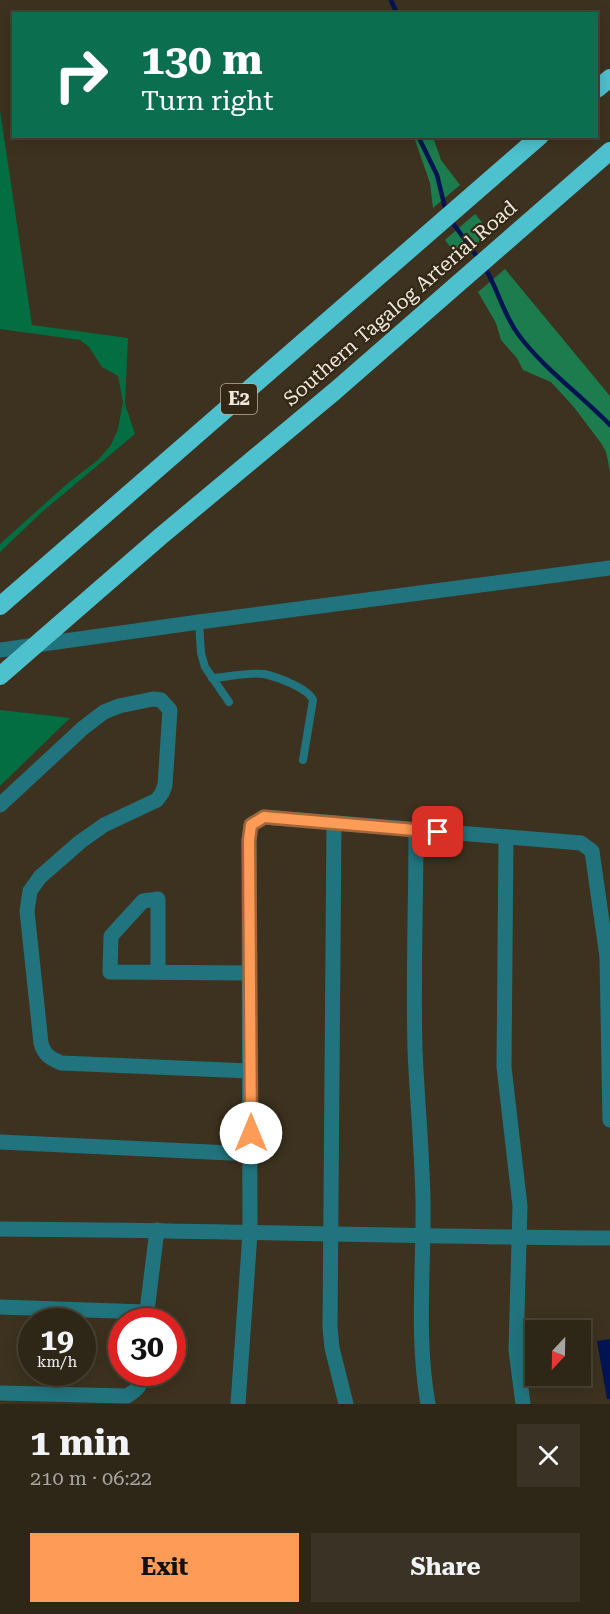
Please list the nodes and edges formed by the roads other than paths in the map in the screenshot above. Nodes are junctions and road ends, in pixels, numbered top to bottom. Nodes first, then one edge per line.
1 (610, 78) edge
2 (598, 88) edge
3 (538, 138) edge
4 (610, 151) edge
5 (610, 568) edge
6 (0, 606) edge
7 (199, 622) junction
8 (47, 633) junction
9 (0, 650) edge
10 (0, 676) edge
11 (212, 678) junction
12 (0, 682) edge
13 (229, 702) dead end
14 (303, 760) dead end
15 (0, 805) edge
16 (334, 824) junction
17 (416, 831) junction
18 (506, 837) junction
19 (158, 972) junction
20 (250, 973) junction
21 (250, 1071) junction
22 (610, 1120) edge
23 (0, 1142) edge
24 (251, 1154) junction
25 (0, 1229) edge
26 (157, 1230) junction
27 (250, 1233) junction
28 (330, 1234) junction
29 (423, 1237) junction
30 (519, 1238) junction
31 (610, 1238) edge
32 (0, 1307) edge
33 (147, 1308) edge
34 (108, 1314) edge
35 (140, 1386) edge
36 (0, 1393) edge
37 (237, 1404) edge
38 (346, 1404) edge
39 (428, 1404) edge
40 (523, 1404) edge

1 - 2 highway
3 - 6 highway, Southern Tagalog Arterial Road / E2
4 - 8 highway, Southern Tagalog Arterial Road
5 - 7 street
7 - 9 street
7 - 11 lane
8 - 10 highway, Southern Tagalog Arterial Road
8 - 12 highway
11 - 13 lane
11 - 14 lane
15 - 21 street
16 - 17 street
16 - 20 street
16 - 28 street
17 - 18 street
17 - 29 street
18 - 22 street
18 - 30 street
19 - 19 street
19 - 20 street
20 - 21 street
21 - 24 street
23 - 24 street
24 - 27 street
25 - 26 street
26 - 27 street
26 - 33 street
27 - 28 street
27 - 37 street
28 - 29 street
28 - 38 street
29 - 30 street
29 - 39 street
30 - 31 street
30 - 40 street
32 - 34 street
35 - 36 street

